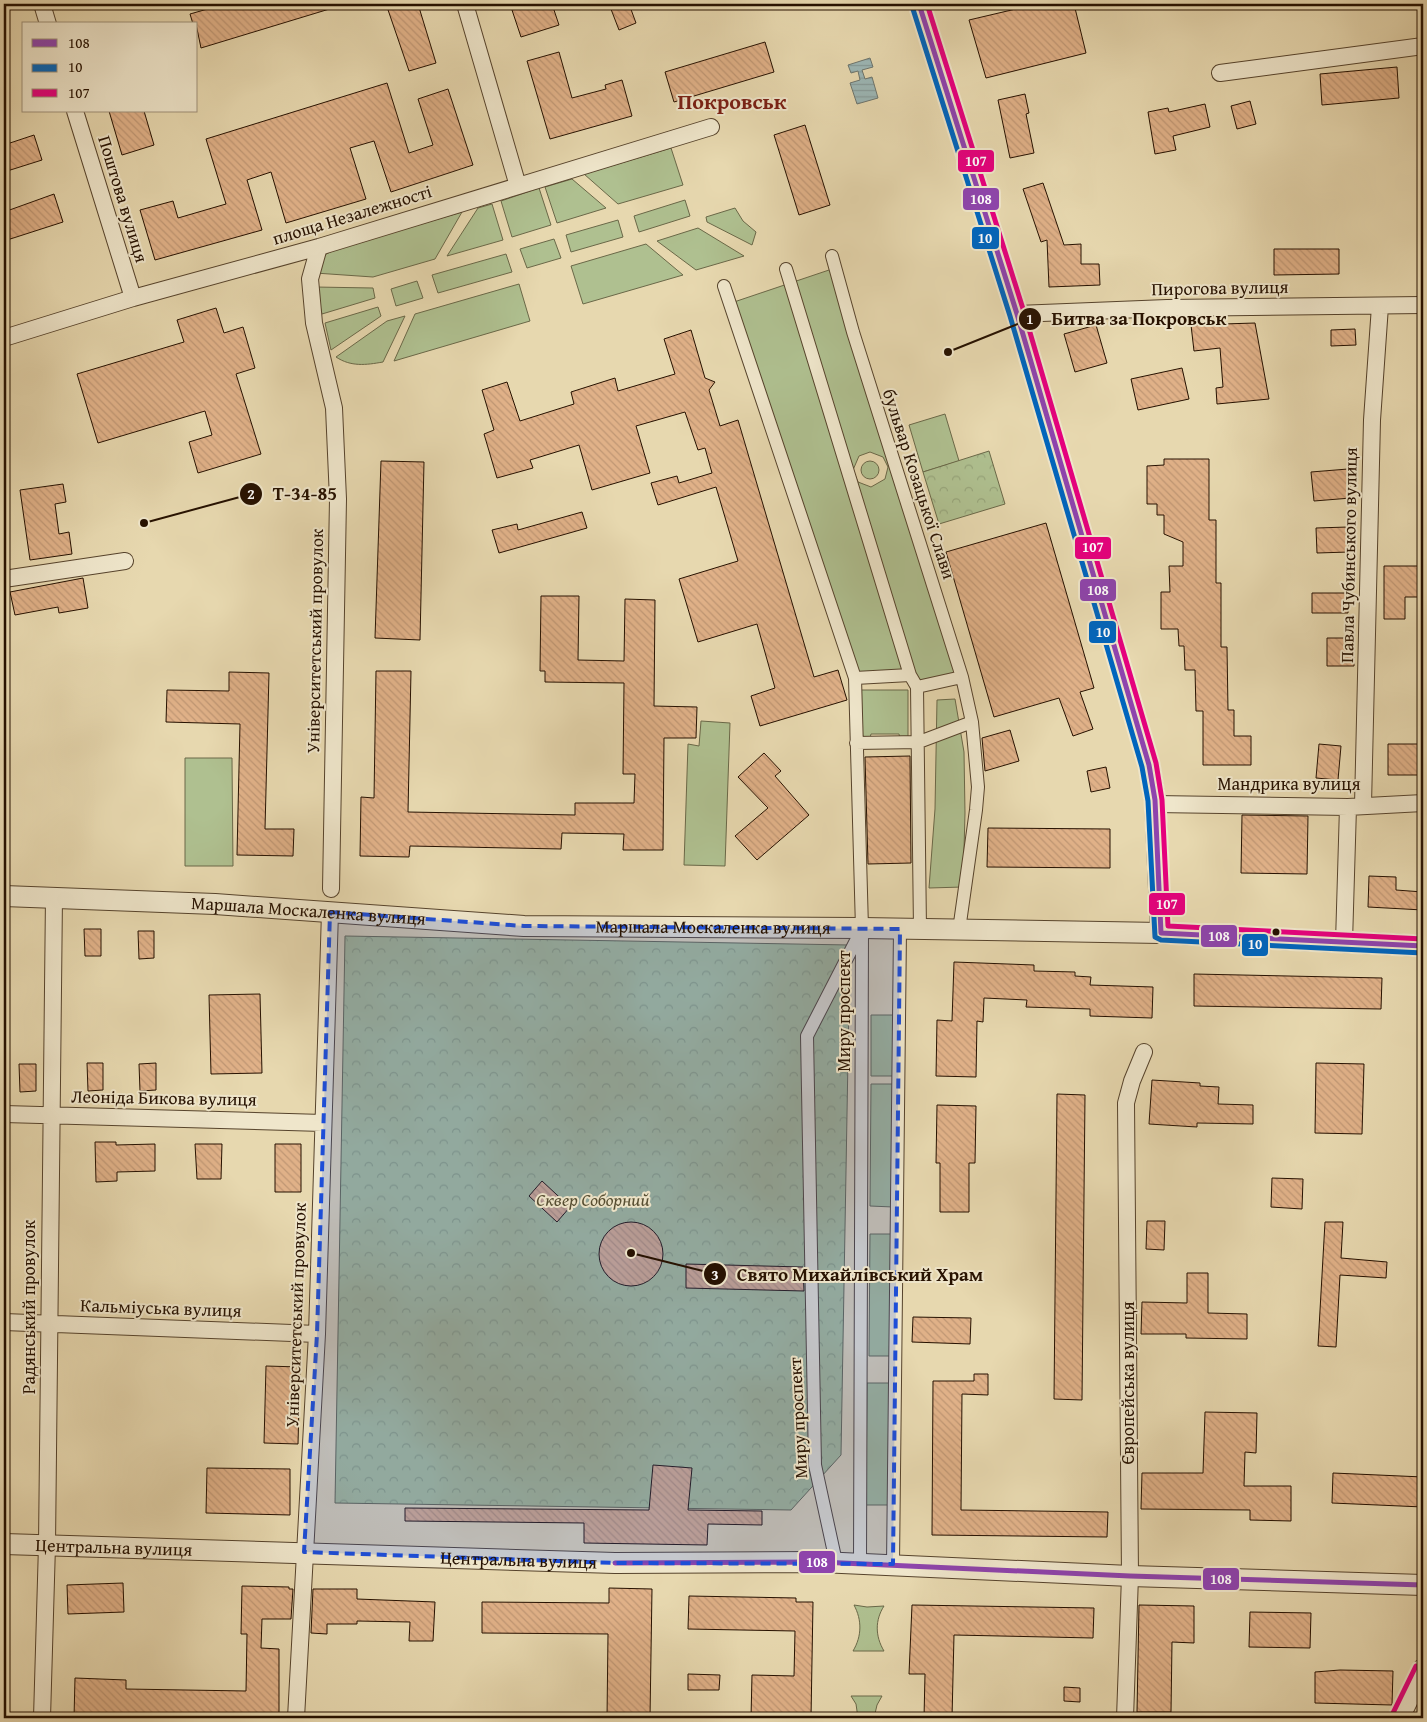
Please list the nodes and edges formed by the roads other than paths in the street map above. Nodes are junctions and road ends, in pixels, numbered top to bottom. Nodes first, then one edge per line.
1 (42, 4) edge
2 (465, 4) edge
3 (919, 4) edge
4 (47, 22) edge
5 (1423, 46) edge
6 (1220, 73) dead end
7 (75, 112) edge
8 (710, 127) dead end
9 (518, 186) junction
10 (318, 247) junction
11 (832, 256) dead end
12 (786, 269) dead end
13 (724, 286) dead end
14 (133, 298) junction
15 (1423, 305) edge
16 (1380, 306) junction
17 (1017, 314) junction
18 (4, 338) edge
19 (125, 561) dead end
20 (4, 579) edge
21 (910, 675) junction
22 (855, 678) junction
23 (962, 678) junction
24 (917, 687) junction
25 (972, 722) junction
26 (919, 742) junction
27 (856, 743) junction
28 (1423, 803) edge
29 (1155, 804) junction
30 (1356, 806) junction
31 (331, 890) dead end
32 (4, 896) edge
33 (54, 896) junction
34 (330, 912) junction
35 (862, 928) junction
36 (900, 929) junction
37 (920, 929) junction
38 (959, 930) junction
39 (1161, 933) junction
40 (1344, 942) junction
41 (1423, 946) edge
42 (1144, 1052) dead end
43 (4, 1114) edge
44 (50, 1115) junction
45 (323, 1122) junction
46 (4, 1322) edge
47 (50, 1324) junction
48 (317, 1334) junction
49 (4, 1544) edge
50 (47, 1545) junction
51 (304, 1552) junction
52 (836, 1562) junction
53 (860, 1564) junction
54 (893, 1564) junction
55 (1130, 1576) junction
56 (1423, 1585) edge
57 (1423, 1669) edge
58 (42, 1718) edge
59 (296, 1718) edge
60 (1125, 1718) edge
61 (1399, 1718) edge

1 - 4 street
2 - 9 street
3 - 17 street
5 - 6 street
7 - 14 street, Поштова вулиця
8 - 9 street, площа Незалежності
9 - 10 street, площа Незалежності
10 - 14 street, площа Незалежності
10 - 31 street, Університетський провулок
11 - 23 street, бульвар Козацької Слави
12 - 21 street
13 - 22 street
14 - 18 street, площа Незалежності
15 - 16 street, Пирогова вулиця
16 - 17 street, Пирогова вулиця
16 - 30 street, Павла Чубинського вулиця
17 - 29 street
19 - 20 street
21 - 22 street
21 - 24 street
22 - 27 street
23 - 24 street
23 - 25 street, бульвар Козацької Слави
24 - 26 street
25 - 26 street
25 - 38 street, бульвар Козацької Слави
26 - 27 street
26 - 37 street
27 - 35 street
28 - 30 street, Мандрика вулиця
29 - 30 street, Мандрика вулиця
29 - 39 street
30 - 40 street, Павла Чубинського вулиця
32 - 33 street, Маршала Москаленка вулиця
33 - 34 street, Маршала Москаленка вулиця
33 - 44 street, Радянський провулок
34 - 35 street, Маршала Москаленка вулиця
34 - 45 street, Університетський провулок
35 - 36 street, Маршала Москаленка вулиця
35 - 52 street, Миру проспект
35 - 53 street, Миру проспект
36 - 37 street, Маршала Москаленка вулиця
36 - 54 street
37 - 38 street, Маршала Москаленка вулиця
38 - 39 street, Маршала Москаленка вулиця
39 - 40 street, Маршала Москаленка вулиця
40 - 41 street, Маршала Москаленка вулиця
42 - 55 street, Європейська вулиця
43 - 44 street, Леоніда Бикова вулиця
44 - 45 street, Леоніда Бикова вулиця
44 - 47 street, Радянський провулок
45 - 48 street, Університетський провулок
46 - 47 street, Кальміуська вулиця
47 - 48 street, Кальміуська вулиця
47 - 50 street, Радянський провулок
48 - 51 street, Університетський провулок
49 - 50 street, Центральна вулиця
50 - 51 street, Центральна вулиця
50 - 58 street, Радянський провулок
51 - 52 street, Центральна вулиця
51 - 59 street, Університетський провулок
52 - 53 street, Центральна вулиця
53 - 54 street, Центральна вулиця
54 - 55 street, Центральна вулиця
55 - 56 street, Центральна вулиця
55 - 60 street, Європейська вулиця
57 - 61 street

